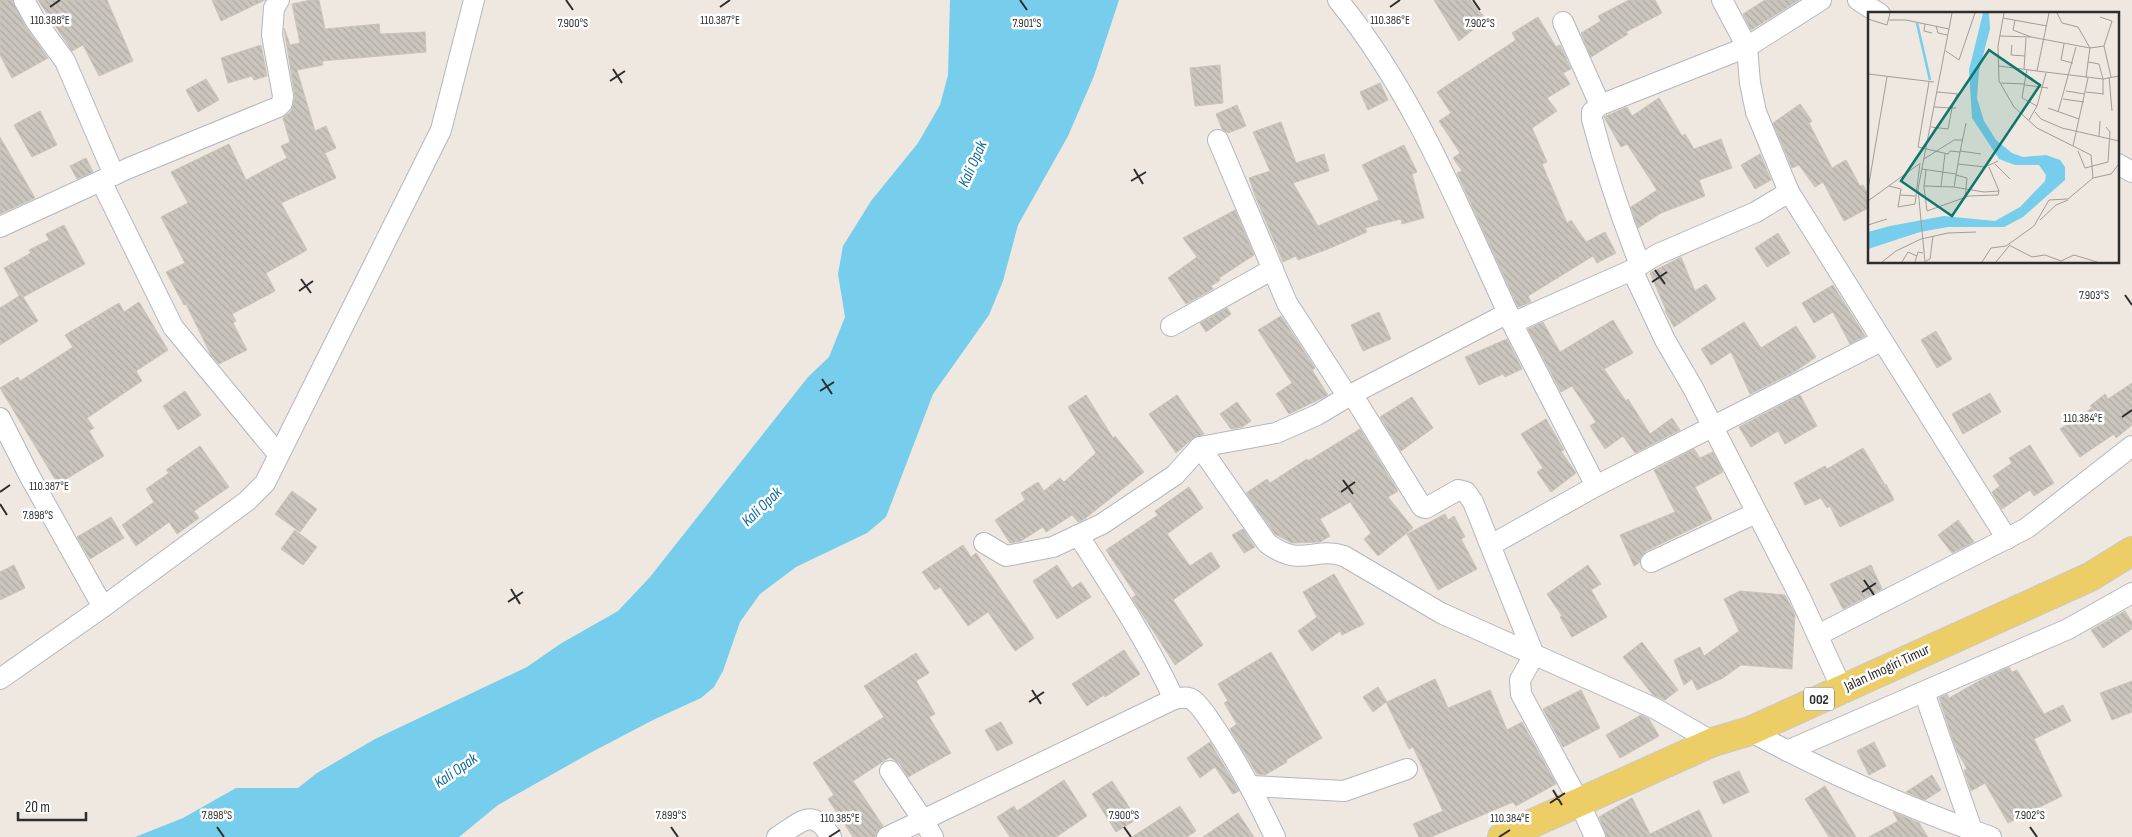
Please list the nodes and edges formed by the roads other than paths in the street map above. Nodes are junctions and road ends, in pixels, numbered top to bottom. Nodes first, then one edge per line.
1 (24, 0) edge
2 (279, 0) edge
3 (474, 0) edge
4 (1338, 0) edge
5 (1722, 0) edge
6 (1821, 0) edge
7 (1858, 0) edge
8 (1877, 12) edge
9 (1563, 22) dead end
10 (1747, 47) junction
11 (1600, 105) junction
12 (1218, 140) dead end
13 (2120, 165) edge
14 (2132, 172) edge
15 (107, 178) junction
16 (1789, 192) junction
17 (0, 227) edge
18 (1273, 268) junction
19 (1636, 268) junction
20 (1510, 318) junction
21 (1171, 326) dead end
22 (1882, 341) junction
23 (1350, 395) junction
24 (0, 418) edge
25 (1713, 427) junction
26 (2132, 446) edge
27 (1200, 447) junction
28 (278, 454) junction
29 (1596, 486) junction
30 (1756, 513) junction
31 (1078, 535) junction
32 (2007, 539) junction
33 (984, 543) dead end
34 (1491, 545) junction
35 (2132, 552) edge
36 (1651, 562) dead end
37 (2132, 593) edge
38 (103, 607) junction
39 (1818, 635) junction
40 (1534, 655) junction
41 (0, 679) edge
42 (1842, 689) junction
43 (1924, 692) junction
44 (1174, 698) junction
45 (1750, 730) junction
46 (1712, 742) junction
47 (1787, 751) junction
48 (1407, 769) dead end
49 (890, 771) dead end
50 (1251, 786) junction
51 (1579, 802) junction
52 (928, 829) edge
53 (1981, 834) edge
54 (777, 837) edge
55 (831, 837) edge
56 (887, 837) edge
57 (1275, 837) edge
58 (1502, 837) edge
59 (1595, 837) edge

1 - 15 street
2 - 15 street
3 - 28 street
4 - 20 street
5 - 10 street
6 - 10 street
7 - 8 street
9 - 11 street
10 - 11 street
10 - 16 street
11 - 19 street
12 - 18 street
13 - 14 street
15 - 17 street
15 - 28 street
16 - 19 street
16 - 22 street
18 - 21 street
18 - 23 street
19 - 20 street
19 - 25 street
20 - 23 street
20 - 29 street
22 - 25 street
22 - 32 street
23 - 27 street
23 - 34 street
24 - 38 street
25 - 29 street
25 - 30 street
26 - 32 street
27 - 31 street
27 - 40 street
28 - 38 street
29 - 34 street
30 - 36 street
30 - 39 street
31 - 33 street
31 - 44 street
32 - 39 street
34 - 40 street
35 - 42 main road, Jalan Imogiri Timur / 002
37 - 43 street
38 - 41 street
39 - 42 street
40 - 46 street
40 - 51 street
42 - 45 main road, Jalan Imogiri Timur / 002
43 - 47 street
43 - 53 street
44 - 50 street
44 - 52 street
45 - 46 main road, Jalan Imogiri Timur / 002
45 - 47 street
46 - 51 main road, Jalan Imogiri Timur / 002
47 - 53 street
48 - 50 street
49 - 52 street
50 - 57 street
51 - 58 main road, Jalan Imogiri Timur / 002
51 - 59 street
52 - 56 street
54 - 55 street

